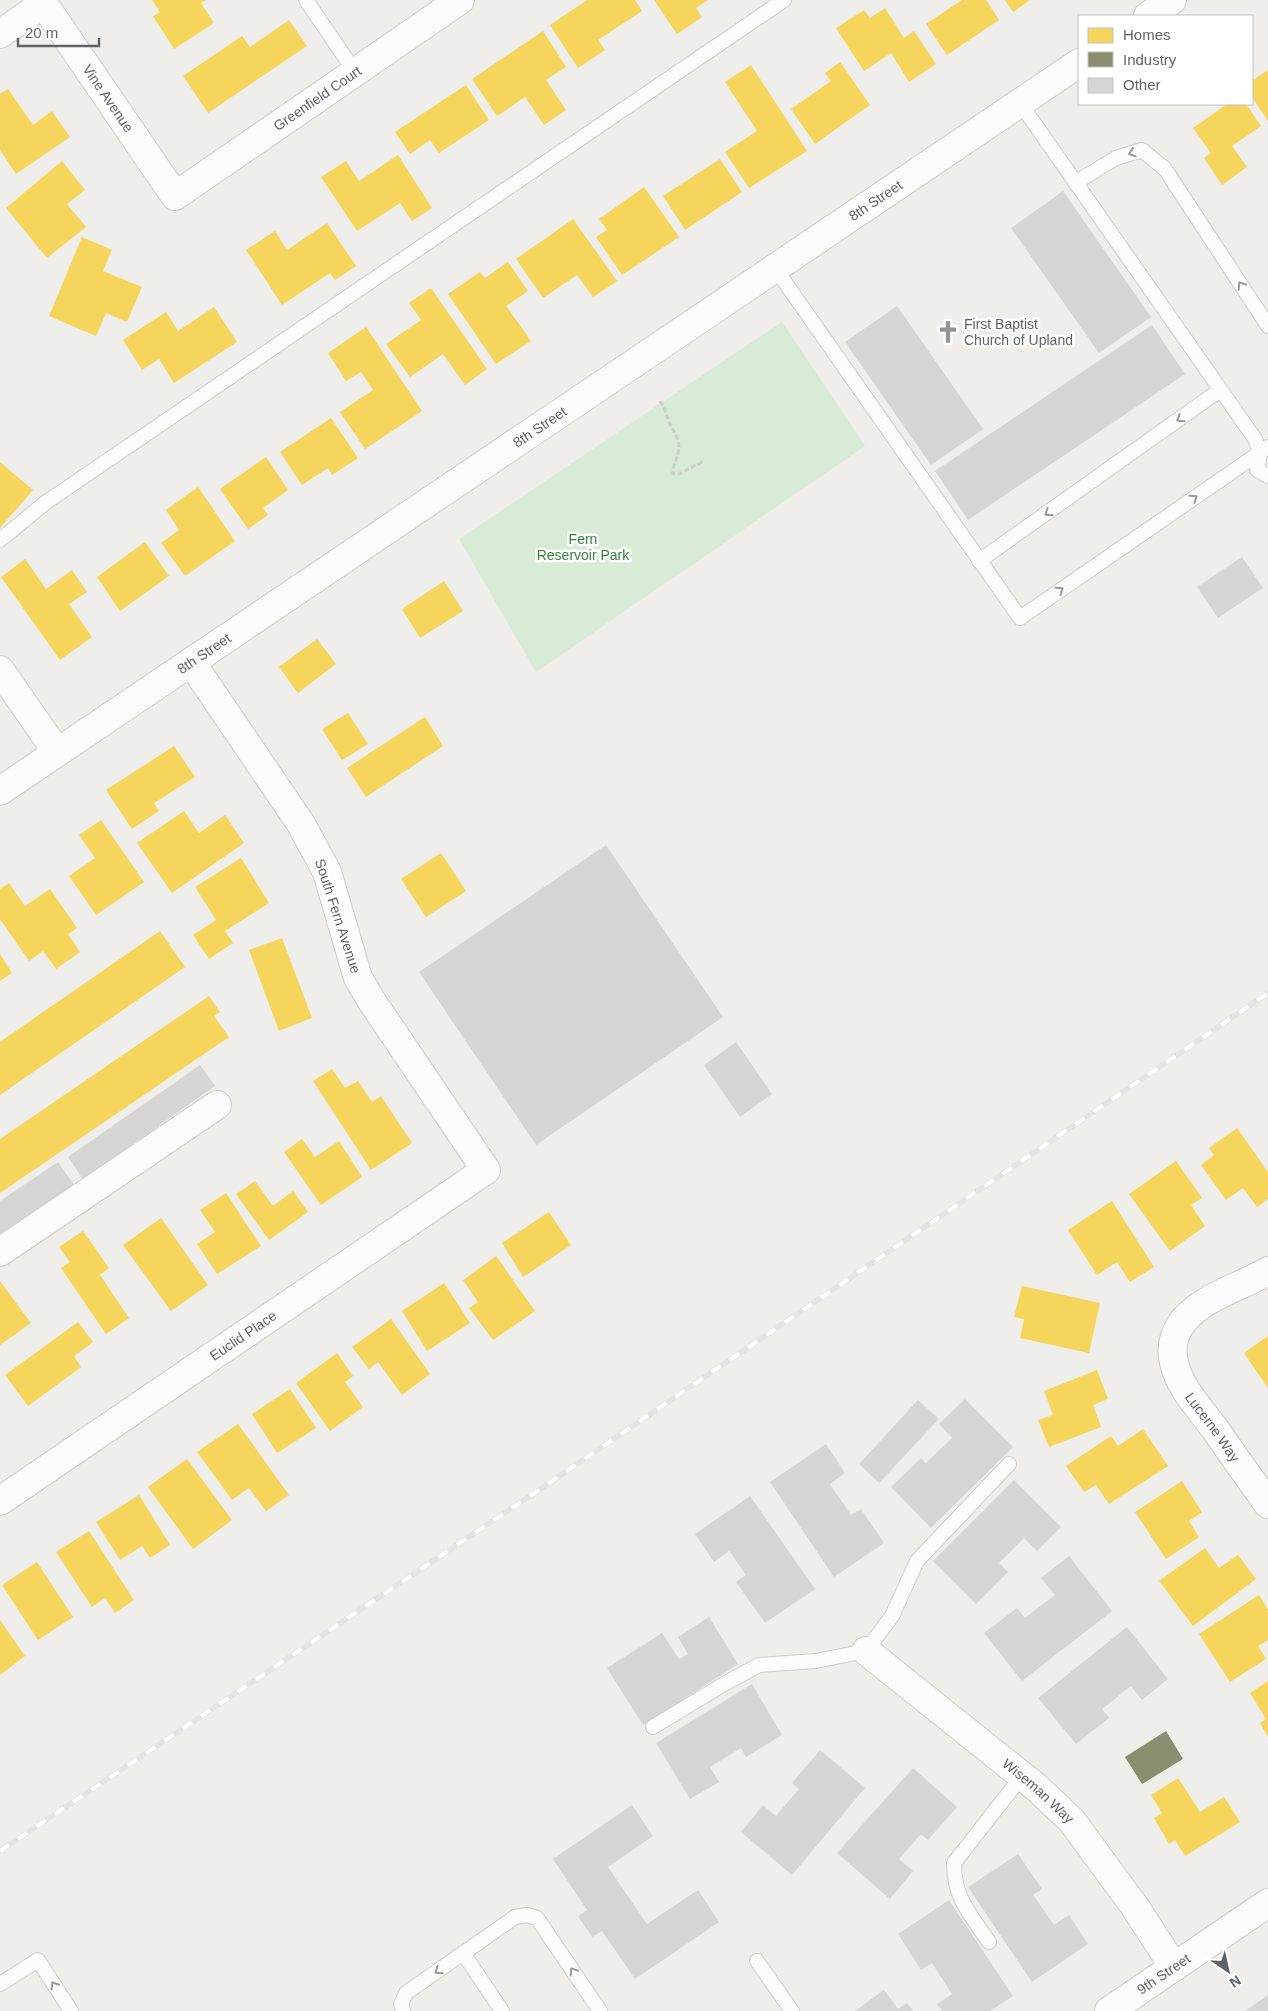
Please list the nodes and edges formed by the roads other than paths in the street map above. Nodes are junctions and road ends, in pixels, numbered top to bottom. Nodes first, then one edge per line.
1 (306, 0) edge
2 (460, 0) edge
3 (784, 0) edge
4 (1172, 0) edge
5 (42, 2) edge
6 (1150, 15) edge
7 (0, 34) edge
8 (1078, 64) edge
9 (355, 72) junction
10 (1020, 103) junction
11 (1075, 183) junction
12 (175, 196) joint
13 (775, 268) junction
14 (1268, 326) edge
15 (1220, 390) junction
16 (1264, 449) edge
17 (1268, 476) edge
18 (0, 540) edge
19 (979, 561) junction
20 (191, 662) junction
21 (0, 670) edge
22 (57, 752) junction
23 (0, 792) edge
24 (217, 1105) dead end
25 (486, 1170) joint
26 (0, 1252) edge
27 (1268, 1272) edge
28 (1009, 1464) dead end
29 (1, 1499) edge
30 (1268, 1504) edge
31 (866, 1651) junction
32 (652, 1727) dead end
33 (1022, 1776) junction
34 (1268, 1903) edge
35 (989, 1942) dead end
36 (462, 1954) junction
37 (757, 1961) dead end
38 (1174, 1967) junction
39 (0, 1984) edge
40 (398, 2009) edge
41 (71, 2011) edge
42 (502, 2011) edge
43 (600, 2011) edge
44 (792, 2011) edge
45 (1109, 2011) edge

1 - 9 lane
2 - 9 street, Greenfield Court
3 - 18 lane
4 - 6 street
5 - 7 street
5 - 12 street, Vine Avenue
8 - 10 street, 8th Street
9 - 12 street, Greenfield Court
10 - 11 lane
10 - 13 street, 8th Street
14 -> 11 lane
11 - 15 lane
13 - 19 lane
13 - 20 street, 8th Street
15 - 16 lane
15 -> 19 lane
16 - 17 lane
19 -> 16 lane
20 - 22 street, 8th Street
20 - 25 street, South Fern Avenue
21 - 22 street
22 - 23 street, 8th Street
24 - 26 street
25 - 29 street, Euclid Place
27 - 30 street, Lucerne Way
28 - 31 lane
31 - 32 lane
31 - 33 street, Wiseman Way
33 - 35 lane
33 - 38 street, Wiseman Way
34 - 38 street, 9th Street
36 -> 40 lane
36 - 42 lane
43 -> 36 lane
37 - 44 lane
38 - 45 street, 9th Street
41 -> 39 lane

